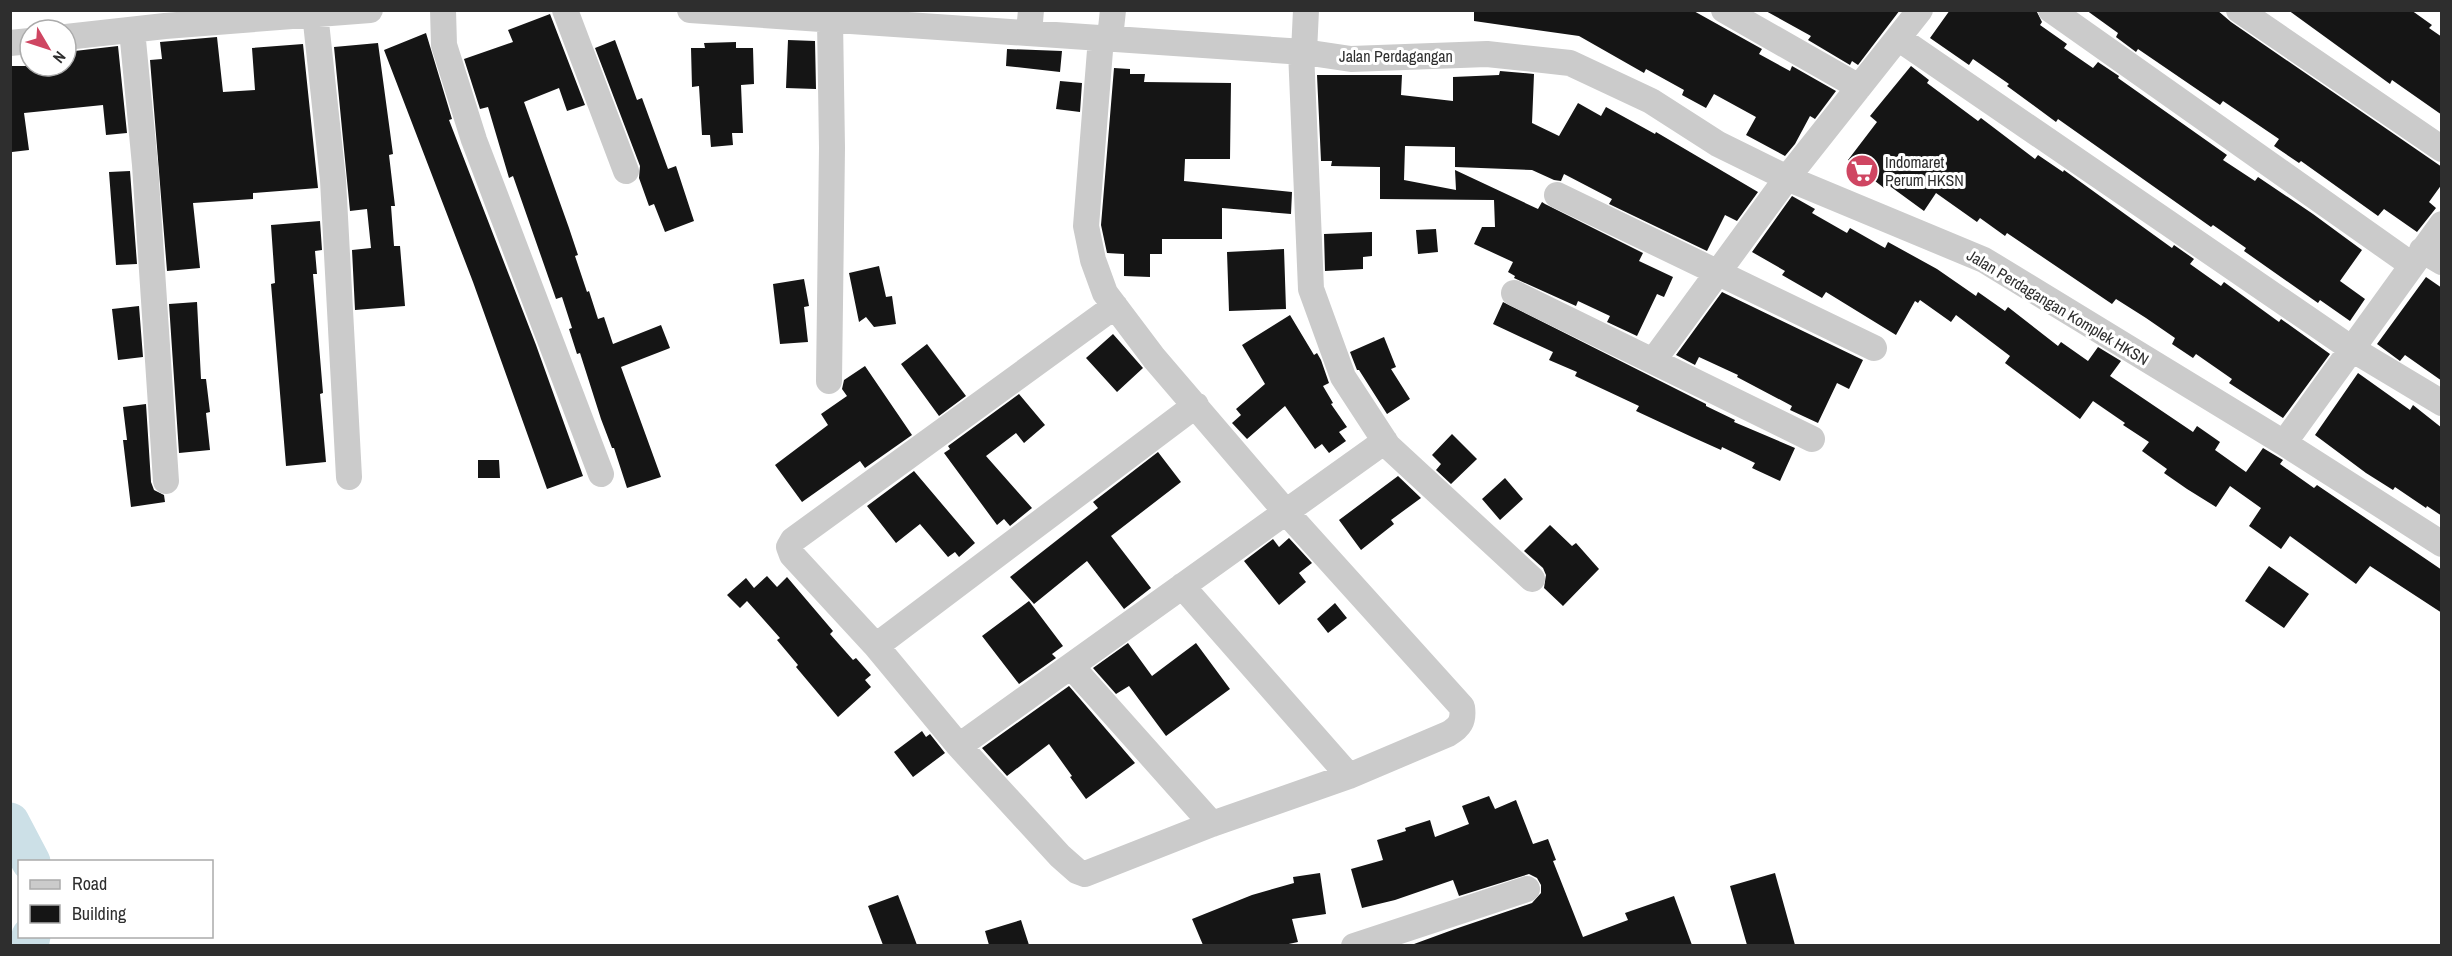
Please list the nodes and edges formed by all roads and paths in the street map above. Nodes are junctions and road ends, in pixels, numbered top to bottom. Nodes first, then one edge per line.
1 (370, 10) edge
2 (443, 10) edge
3 (565, 10) edge
4 (690, 10) edge
5 (1113, 10) edge
6 (1306, 10) edge
7 (1724, 10) edge
8 (1920, 10) edge
9 (2051, 10) edge
10 (2239, 10) edge
11 (315, 13) junction
12 (758, 13) edge
13 (830, 20) junction
14 (1030, 22) edge
15 (132, 30) junction
16 (78, 36) edge
17 (1106, 38) junction
18 (1898, 38) junction
19 (1302, 52) junction
20 (1859, 87) junction
21 (2442, 149) edge
22 (626, 171) dead end
23 (1787, 178) junction
24 (1557, 195) dead end
25 (2442, 224) edge
26 (2425, 259) edge
27 (1718, 273) junction
28 (1514, 293) dead end
29 (1115, 306) junction
30 (1875, 348) dead end
31 (2352, 349) junction
32 (1653, 361) junction
33 (829, 381) dead end
34 (2442, 404) edge
35 (1196, 405) junction
36 (1812, 439) dead end
37 (1385, 441) junction
38 (2284, 443) junction
39 (601, 474) dead end
40 (349, 477) dead end
41 (166, 481) dead end
42 (1286, 512) junction
43 (2442, 544) edge
44 (1532, 579) dead end
45 (1182, 586) junction
46 (876, 646) junction
47 (1071, 666) junction
48 (959, 746) junction
49 (1348, 776) junction
50 (1212, 824) junction
51 (1527, 889) dead end
52 (1354, 945) edge

1 - 11 street
2 - 39 street
3 - 22 street
4 - 12 street, Jalan Perdagangan
5 - 17 street
6 - 19 street
7 - 20 street
8 - 18 street
9 - 26 street
10 - 21 street
11 - 15 street
11 - 40 street
12 - 13 street, Jalan Perdagangan
13 - 14 street, Jalan Perdagangan
13 - 33 street
14 - 17 street, Jalan Perdagangan
15 - 16 street
15 - 41 street
17 - 19 street, Jalan Perdagangan
17 - 29 street
18 - 20 street
18 - 31 street
19 - 23 street, Jalan Perdagangan
19 - 37 street
20 - 23 street
23 - 27 street
23 - 38 street, Jalan Perdagangan Komplek HKSN
24 - 27 street
25 - 26 street
26 - 31 street
27 - 30 street
27 - 32 street
28 - 32 street
29 - 35 street
29 - 46 street
31 - 34 street
31 - 38 street
32 - 36 street
35 - 42 street
35 - 46 street
37 - 42 street
37 - 44 street
38 - 43 street, Jalan Perdagangan Komplek HKSN
42 - 45 street
42 - 49 street
45 - 47 street
45 - 49 street
46 - 48 street
47 - 48 street
47 - 50 street
48 - 50 street
49 - 50 street
51 - 52 street

